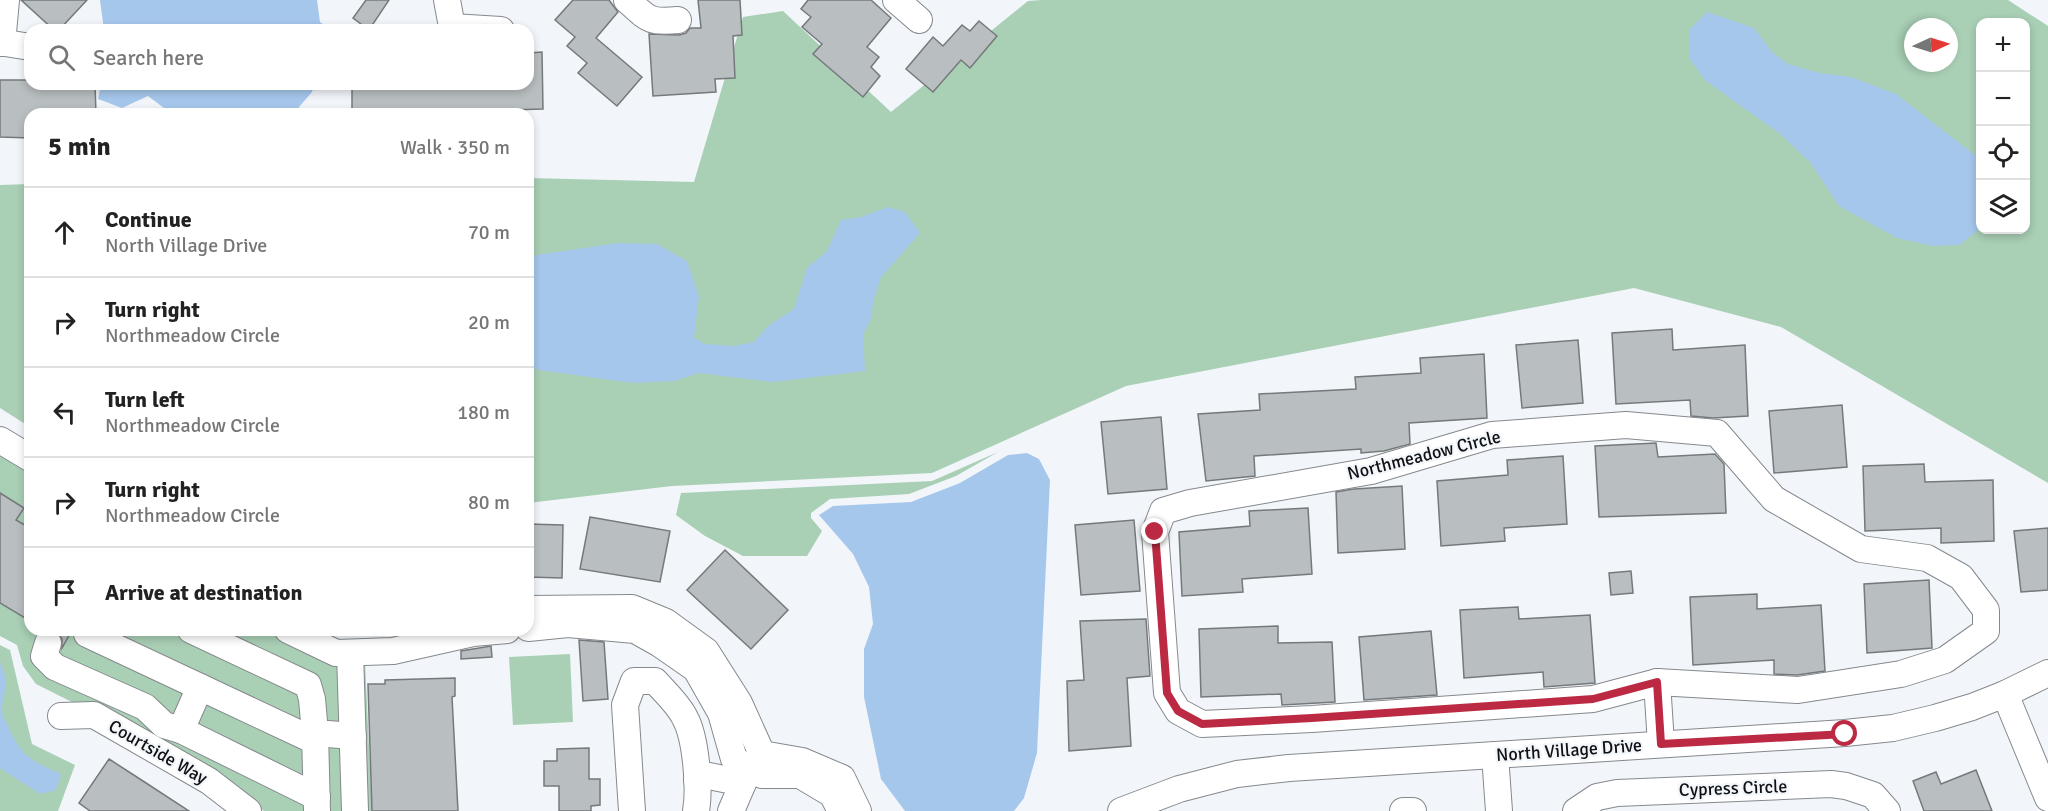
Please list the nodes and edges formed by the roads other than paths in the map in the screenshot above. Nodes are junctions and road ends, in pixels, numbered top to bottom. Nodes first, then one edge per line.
1 (6, 0) edge
2 (447, 0) edge
3 (627, 0) edge
4 (896, 0) edge
5 (678, 20) dead end
6 (919, 20) dead end
7 (442, 24) edge
8 (1, 42) edge
9 (24, 45) edge
10 (0, 440) edge
11 (24, 454) edge
12 (534, 609) edge
13 (534, 627) edge
14 (91, 636) edge
15 (204, 636) edge
16 (301, 636) edge
17 (460, 636) edge
18 (48, 643) dead end
19 (351, 653) junction
20 (2048, 673) edge
21 (1657, 682) junction
22 (200, 687) junction
23 (2005, 694) junction
24 (61, 716) dead end
25 (181, 730) junction
26 (353, 736) junction
27 (315, 737) junction
28 (1661, 744) junction
29 (1495, 755) junction
30 (752, 768) junction
31 (697, 780) junction
32 (2048, 798) edge
33 (1618, 802) edge
34 (317, 804) edge
35 (248, 811) edge
36 (355, 811) edge
37 (632, 811) edge
38 (696, 811) edge
39 (730, 811) edge
40 (841, 811) edge
41 (858, 811) edge
42 (1121, 811) edge
43 (1403, 811) edge
44 (1413, 811) edge
45 (1498, 811) edge
46 (1576, 811) edge
47 (1887, 811) edge

1 - 8 street
2 - 7 street
3 - 5 street
4 - 6 street
8 - 9 street
10 - 11 street
12 - 30 street
13 - 30 street
14 - 22 street
15 - 27 street
16 - 19 street
17 - 19 street
18 - 25 street
19 - 26 street
20 - 23 street, North Village Drive
21 - 21 street, Northmeadow Circle
21 - 28 street
22 - 25 street
22 - 27 street
23 - 28 street, North Village Drive
23 - 32 street
24 - 35 street, Courtside Way
25 - 34 street
26 - 27 street
26 - 36 street
27 - 34 street
28 - 29 street, North Village Drive
29 - 42 street, North Village Drive
29 - 45 street
30 - 31 street
30 - 39 street
30 - 40 street
30 - 41 street
31 - 37 street
31 - 38 street
33 - 46 street, Cypress Circle
33 - 47 street, Cypress Circle
43 - 44 street

